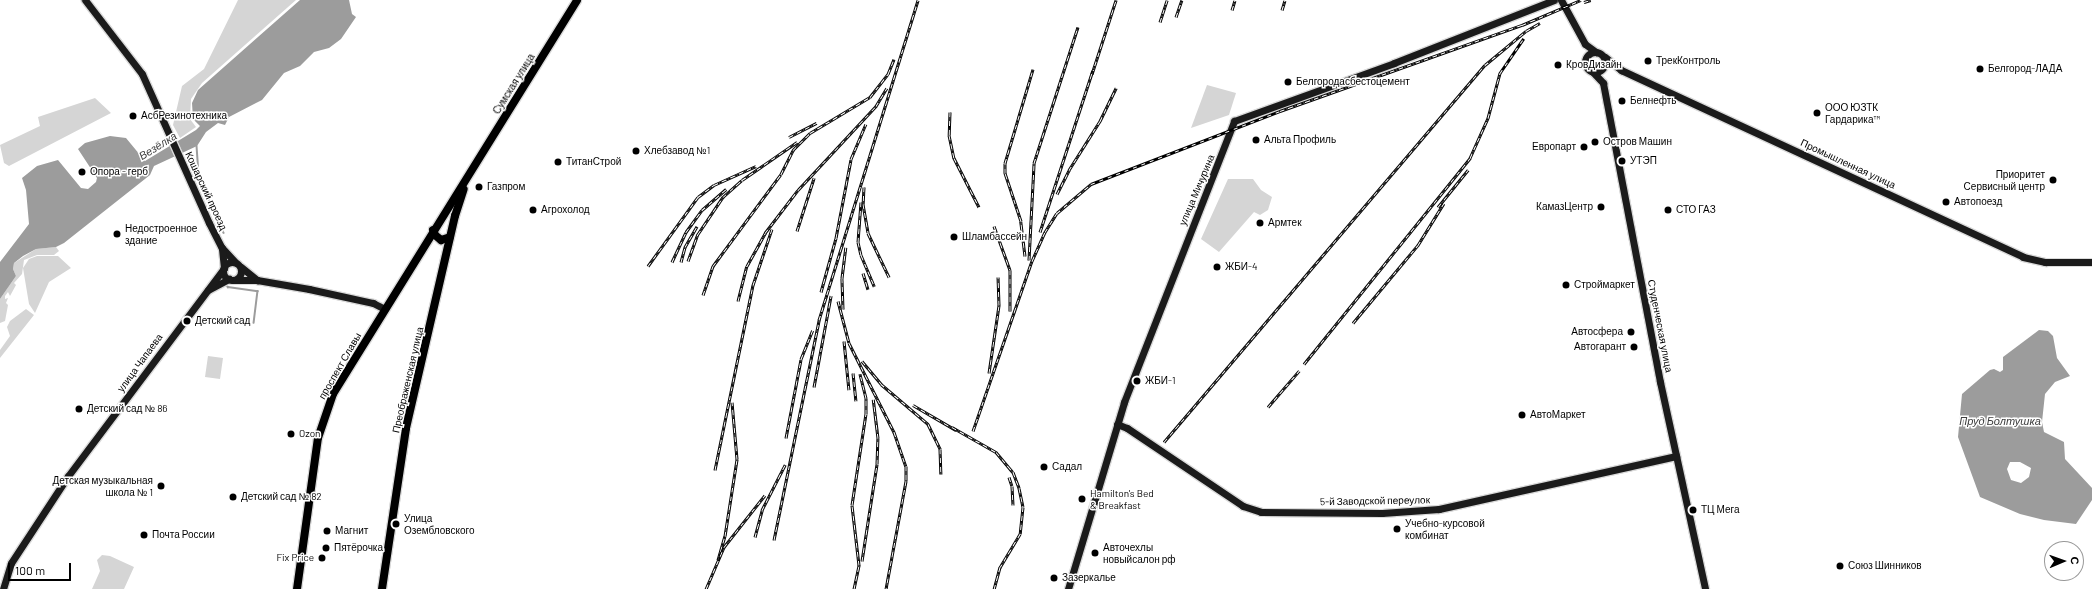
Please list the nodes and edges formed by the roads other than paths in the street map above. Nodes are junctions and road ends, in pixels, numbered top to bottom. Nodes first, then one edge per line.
1 (85, 0) edge
2 (577, 0) edge
3 (1554, 0) edge
4 (1561, 0) edge
5 (1585, 44) junction
6 (1596, 52) junction
7 (1586, 56) junction
8 (1605, 57) junction
9 (1616, 67) junction
10 (1604, 68) junction
11 (1591, 70) junction
12 (1603, 83) junction
13 (467, 179) junction
14 (439, 222) junction
15 (433, 230) junction
16 (450, 236) junction
17 (222, 248) junction
18 (2092, 262) edge
19 (238, 264) junction
20 (224, 268) junction
21 (231, 279) junction
22 (257, 280) junction
23 (206, 291) junction
24 (385, 309) junction
25 (1117, 424) junction
26 (1674, 446) junction
27 (1676, 456) junction
28 (1664, 459) junction
29 (3, 589) edge
30 (297, 589) edge
31 (382, 589) edge
32 (1068, 589) edge
33 (1705, 589) edge

1 - 17 street, Кошарский проезд
2 - 13 main road, Сумская улица
3 - 25 street, улица Мичурина
4 - 5 street
5 - 6 street
5 - 7 street
6 - 7 street
6 - 8 street
7 - 11 street
8 - 9 street, Промышленная улица
8 - 10 street
9 - 10 street
9 - 18 street, Промышленная улица
10 - 11 street
10 - 12 street, Студенческая улица
11 - 12 street
12 - 26 street, Студенческая улица
13 - 14 main road, проспект Славы
13 - 16 main road, Преображенская улица
14 - 15 main road, проспект Славы
14 - 16 main road
15 - 16 main road
15 - 24 main road, проспект Славы
16 - 31 main road, Преображенская улица
17 - 19 street, Кошарский проезд
17 - 20 street, Кошарский проезд
19 - 20 street
19 - 21 street
19 - 22 street, Кошарский проезд
20 - 21 street
20 - 23 street, улица Чапаева
21 - 22 street, Кошарский проезд
21 - 23 street, улица Чапаева
22 - 24 street, Кошарский проезд
23 - 29 street, улица Чапаева
24 - 30 main road, проспект Славы
25 - 28 street, 5-й Заводской переулок
25 - 32 street, улица Мичурина
26 - 27 street, Студенческая улица
26 - 28 street
27 - 28 street, 5-й Заводской переулок
27 - 33 street, Студенческая улица

